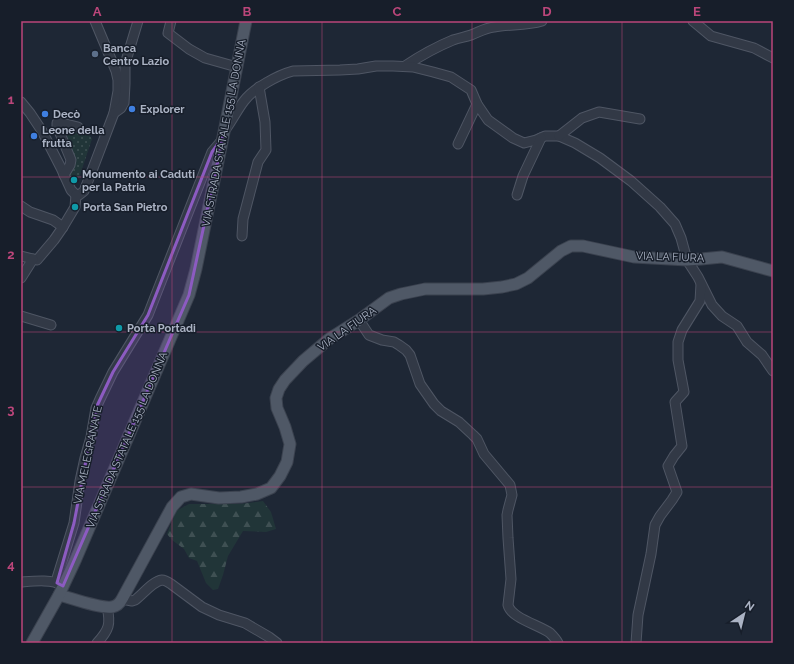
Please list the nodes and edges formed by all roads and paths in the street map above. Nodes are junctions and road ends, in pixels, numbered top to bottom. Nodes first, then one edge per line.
1 (95, 21) edge
2 (138, 21) edge
3 (171, 21) edge
4 (246, 21) edge
5 (542, 21) edge
6 (693, 21) edge
7 (773, 58) edge
8 (405, 66) junction
9 (237, 67) junction
10 (259, 87) junction
11 (21, 102) edge
12 (477, 104) junction
13 (114, 113) junction
14 (640, 119) dead end
15 (78, 127) dead end
16 (224, 134) junction
17 (559, 136) junction
18 (541, 138) junction
19 (458, 144) dead end
20 (64, 175) junction
21 (76, 195) junction
22 (518, 195) dead end
23 (21, 206) edge
24 (63, 226) junction
25 (242, 236) dead end
26 (21, 256) edge
27 (33, 259) junction
28 (687, 260) junction
29 (773, 271) edge
30 (21, 278) edge
31 (701, 283) junction
32 (21, 316) edge
33 (359, 320) junction
34 (51, 325) dead end
35 (773, 371) edge
36 (21, 582) edge
37 (60, 588) junction
38 (122, 599) junction
39 (107, 607) junction
40 (32, 643) edge
41 (97, 643) edge
42 (276, 643) edge
43 (558, 643) edge
44 (636, 643) edge

1 - 13 street
2 - 13 street
3 - 9 street
4 - 9 main road, VIA STRADA STATALE 155 LA DONNA
5 - 8 street
6 - 7 street
8 - 10 street, VIA MELEGRANATE
8 - 12 street, VIA MELEGRANATE
9 - 16 main road, VIA STRADA STATALE 155 LA DONNA
10 - 16 street, VIA MELEGRANATE
10 - 25 street
11 - 20 street
12 - 18 street, VIA MELEGRANATE
12 - 19 street
13 - 21 street
14 - 17 street
15 - 20 street
16 - 37 main road, VIA STRADA STATALE 155 LA DONNA
16 - 37 street, VIA MELEGRANATE
17 - 18 street, VIA MELEGRANATE
17 - 28 street
18 - 22 street
20 - 21 street
21 - 24 street
23 - 24 street
24 - 27 street
26 - 27 street
27 - 30 street
28 - 29 main road, VIA LA FIURA
28 - 31 street
28 - 33 main road, VIA LA FIURA
31 - 35 street
31 - 44 street
32 - 34 street
33 - 38 main road, VIA LA FIURA
33 - 43 street
36 - 37 street
37 - 39 main road
37 - 40 main road, VIA STRADA STATALE 155 LA DONNA
38 - 39 main road
38 - 42 street
39 - 41 street

